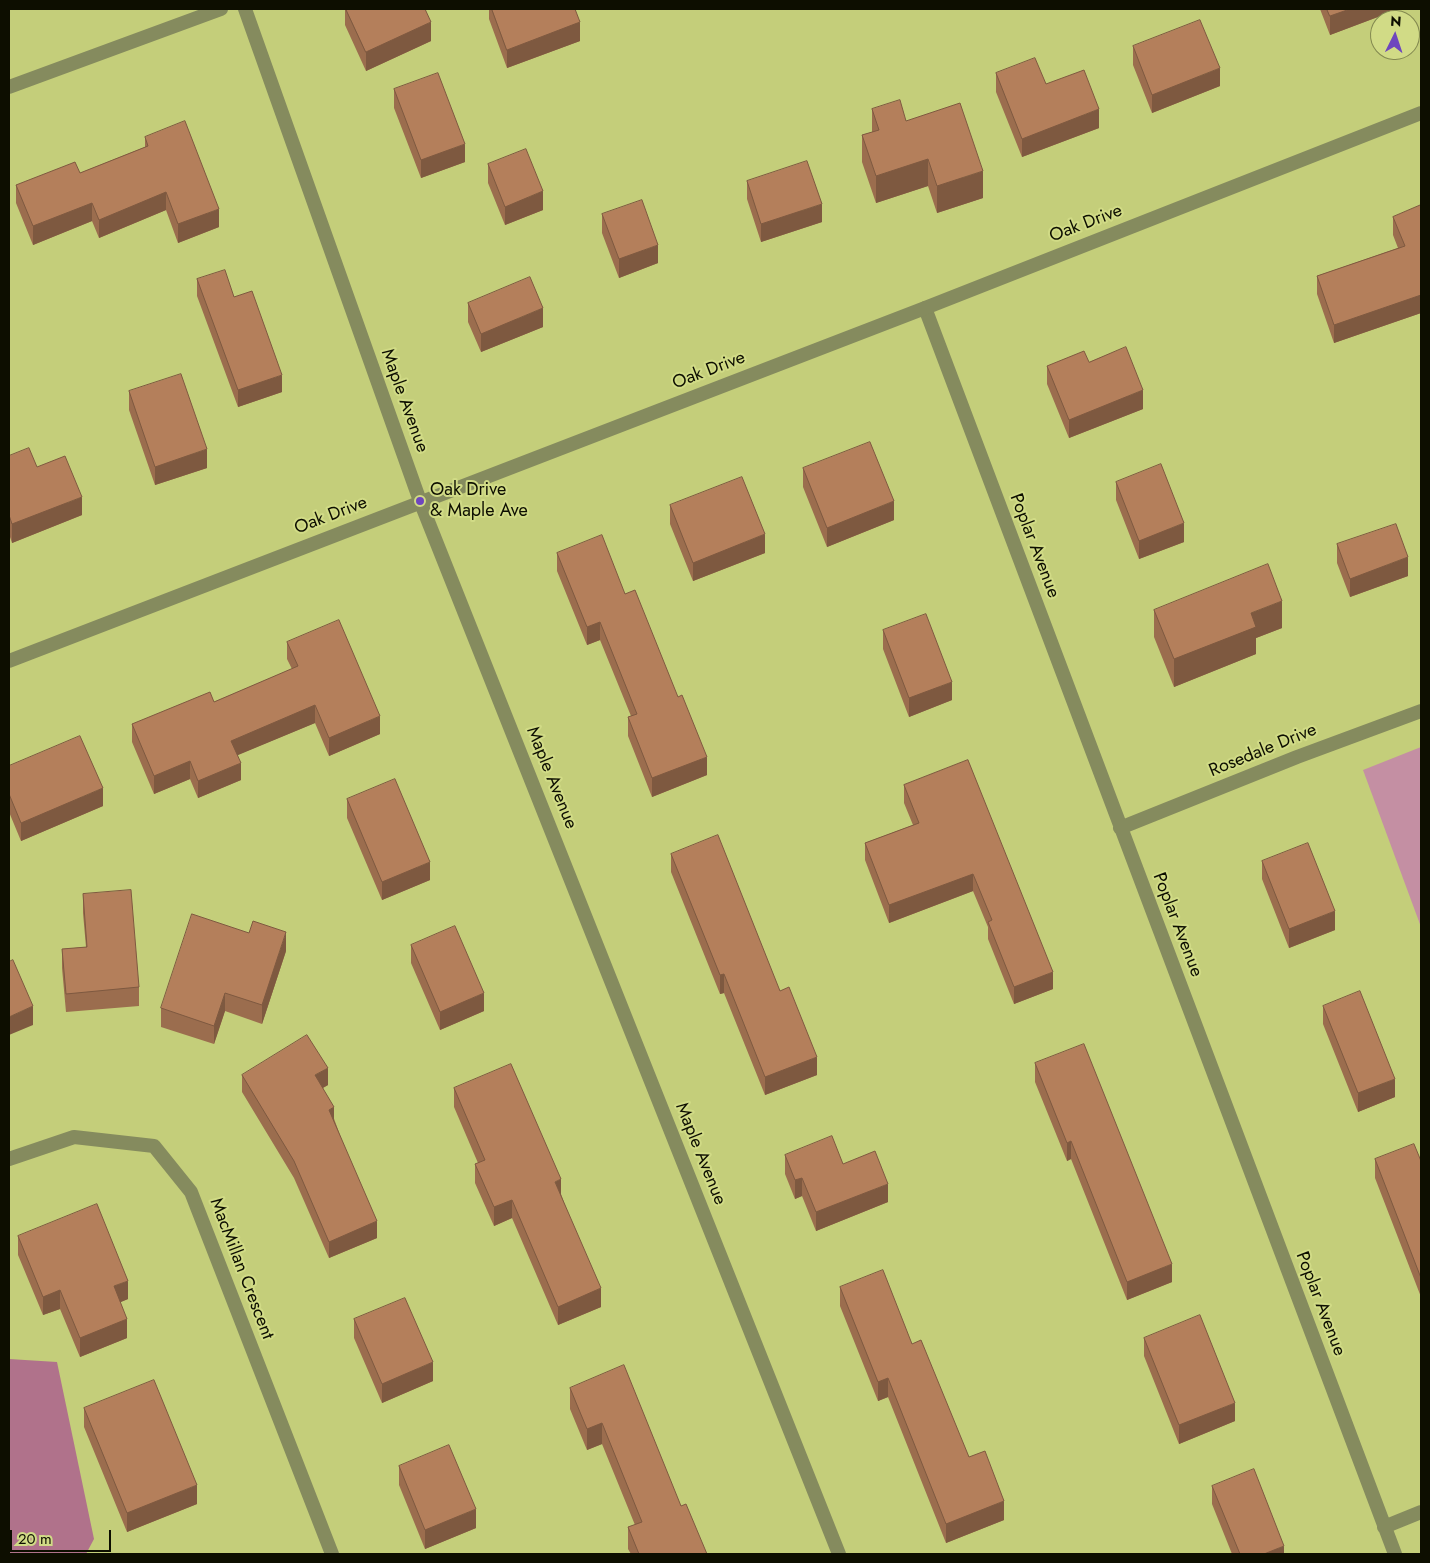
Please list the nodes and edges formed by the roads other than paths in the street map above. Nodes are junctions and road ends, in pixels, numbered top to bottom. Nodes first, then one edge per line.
1 (221, 9) edge
2 (245, 9) edge
3 (9, 86) edge
4 (1421, 113) edge
5 (925, 308) junction
6 (420, 501) junction
7 (9, 661) edge
8 (1421, 711) edge
9 (1120, 828) junction
10 (9, 1159) edge
11 (1421, 1512) edge
12 (1384, 1527) junction
13 (332, 1554) edge
14 (838, 1554) edge
15 (1395, 1554) edge

1 - 3 street
2 - 6 street, Maple Avenue
4 - 5 street, Oak Drive
5 - 6 street, Oak Drive
5 - 9 street, Poplar Avenue
6 - 7 street, Oak Drive
6 - 14 street, Maple Avenue
8 - 9 street, Rosedale Drive
9 - 12 street, Poplar Avenue
10 - 13 street, MacMillan Crescent
11 - 12 street
12 - 15 street, Poplar Avenue

